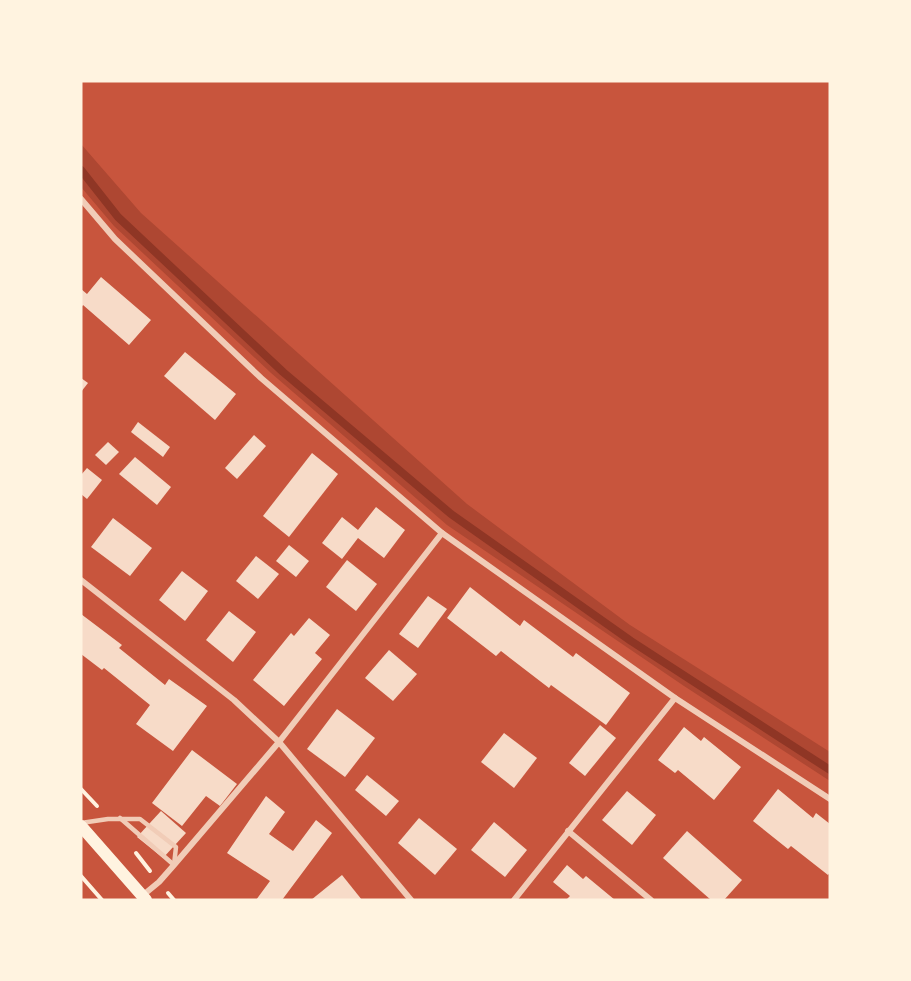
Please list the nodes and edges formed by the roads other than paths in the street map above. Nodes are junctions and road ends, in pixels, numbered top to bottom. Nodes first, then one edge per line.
1 (81, 199) edge
2 (442, 533) junction
3 (81, 580) edge
4 (675, 698) junction
5 (279, 742) junction
6 (830, 799) edge
7 (120, 818) junction
8 (81, 824) edge
9 (568, 831) junction
10 (174, 865) junction
11 (144, 899) edge
12 (411, 900) edge
13 (514, 900) edge
14 (651, 900) edge

1 - 2 street
2 - 4 street
2 - 5 street
3 - 5 street
4 - 6 street
4 - 9 street
5 - 10 street
5 - 12 street
7 - 8 lane
7 - 10 lane
7 - 10 lane
8 - 11 main road
9 - 13 street
9 - 14 street
10 - 11 street

